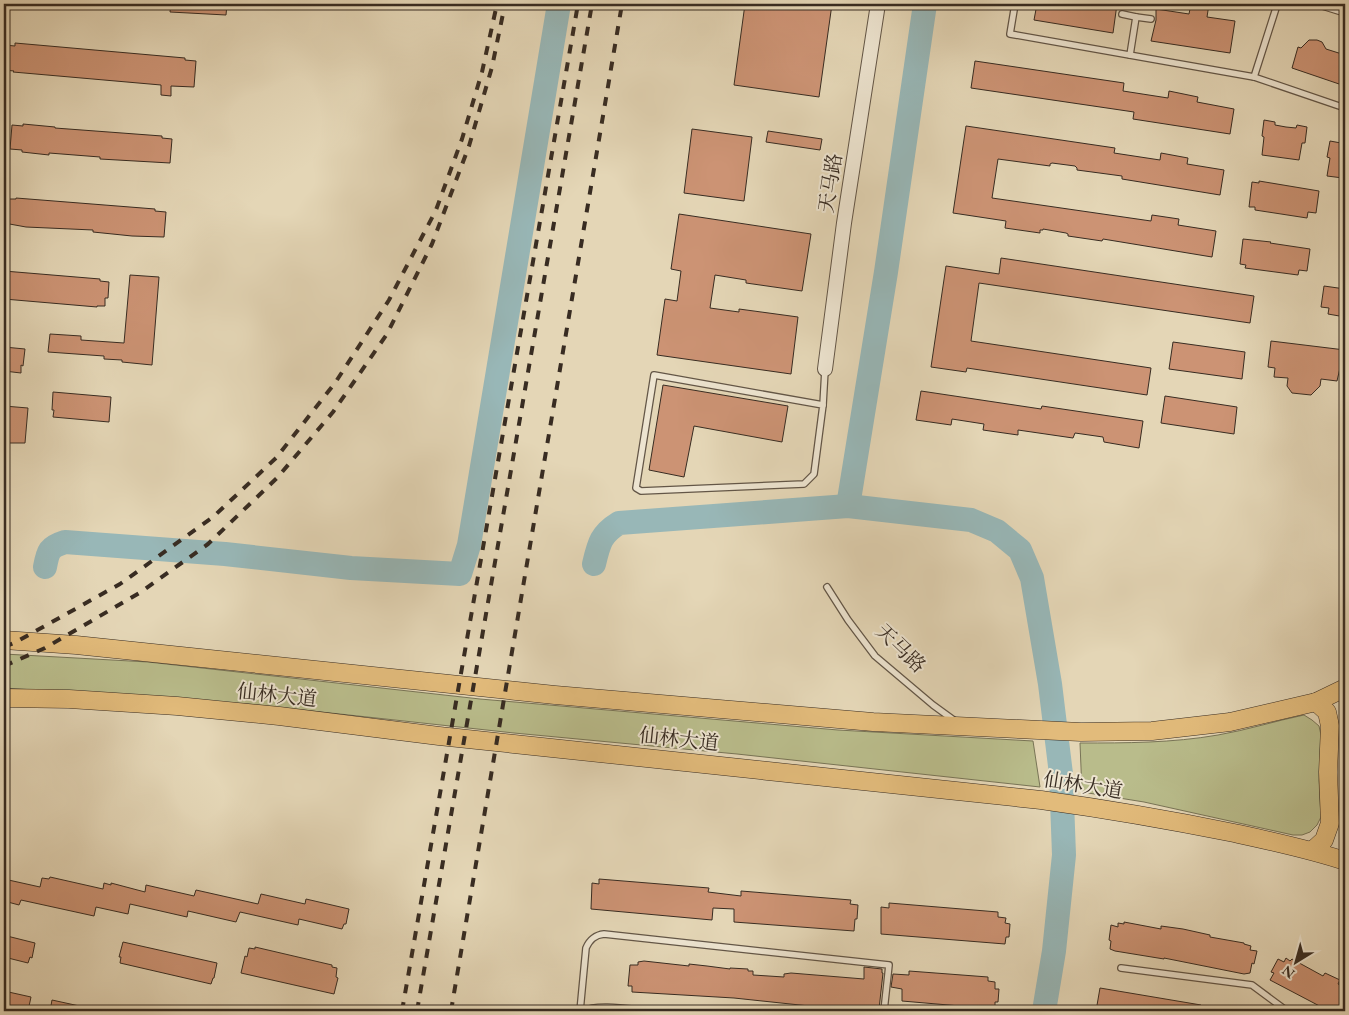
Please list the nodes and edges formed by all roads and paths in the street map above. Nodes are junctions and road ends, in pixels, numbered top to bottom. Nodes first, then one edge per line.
1 (878, 4) edge
2 (1015, 4) edge
3 (1276, 4) edge
4 (1286, 4) edge
5 (1316, 4) edge
6 (1345, 13) edge
7 (1122, 14) dead end
8 (1136, 16) junction
9 (1151, 19) dead end
10 (1130, 55) junction
11 (1254, 77) junction
12 (1345, 108) edge
13 (825, 369) joint
14 (823, 405) junction
15 (827, 587) dead end
16 (4, 640) edge
17 (1345, 688) edge
18 (4, 698) edge
19 (1316, 702) junction
20 (961, 726) junction
21 (1313, 850) junction
22 (1345, 861) edge
23 (1121, 968) dead end
24 (580, 1011) edge
25 (584, 1011) edge
26 (652, 1011) edge
27 (884, 1011) edge
28 (1287, 1011) edge

1 - 13 street, 天马路
2 - 10 lane
3 - 4 lane
3 - 11 lane
5 - 6 lane
7 - 8 lane
8 - 9 lane
8 - 10 lane
10 - 11 lane
11 - 12 lane
13 - 14 lane
14 - 14 lane
15 - 20 lane, 天马路
16 - 20 main road, 仙林大道
17 - 19 main road, 仙林大道
18 - 21 main road, 仙林大道
19 - 20 main road, 仙林大道
19 - 21 main road
21 - 22 main road, 仙林大道
23 - 28 lane
24 - 27 lane
25 - 26 lane

